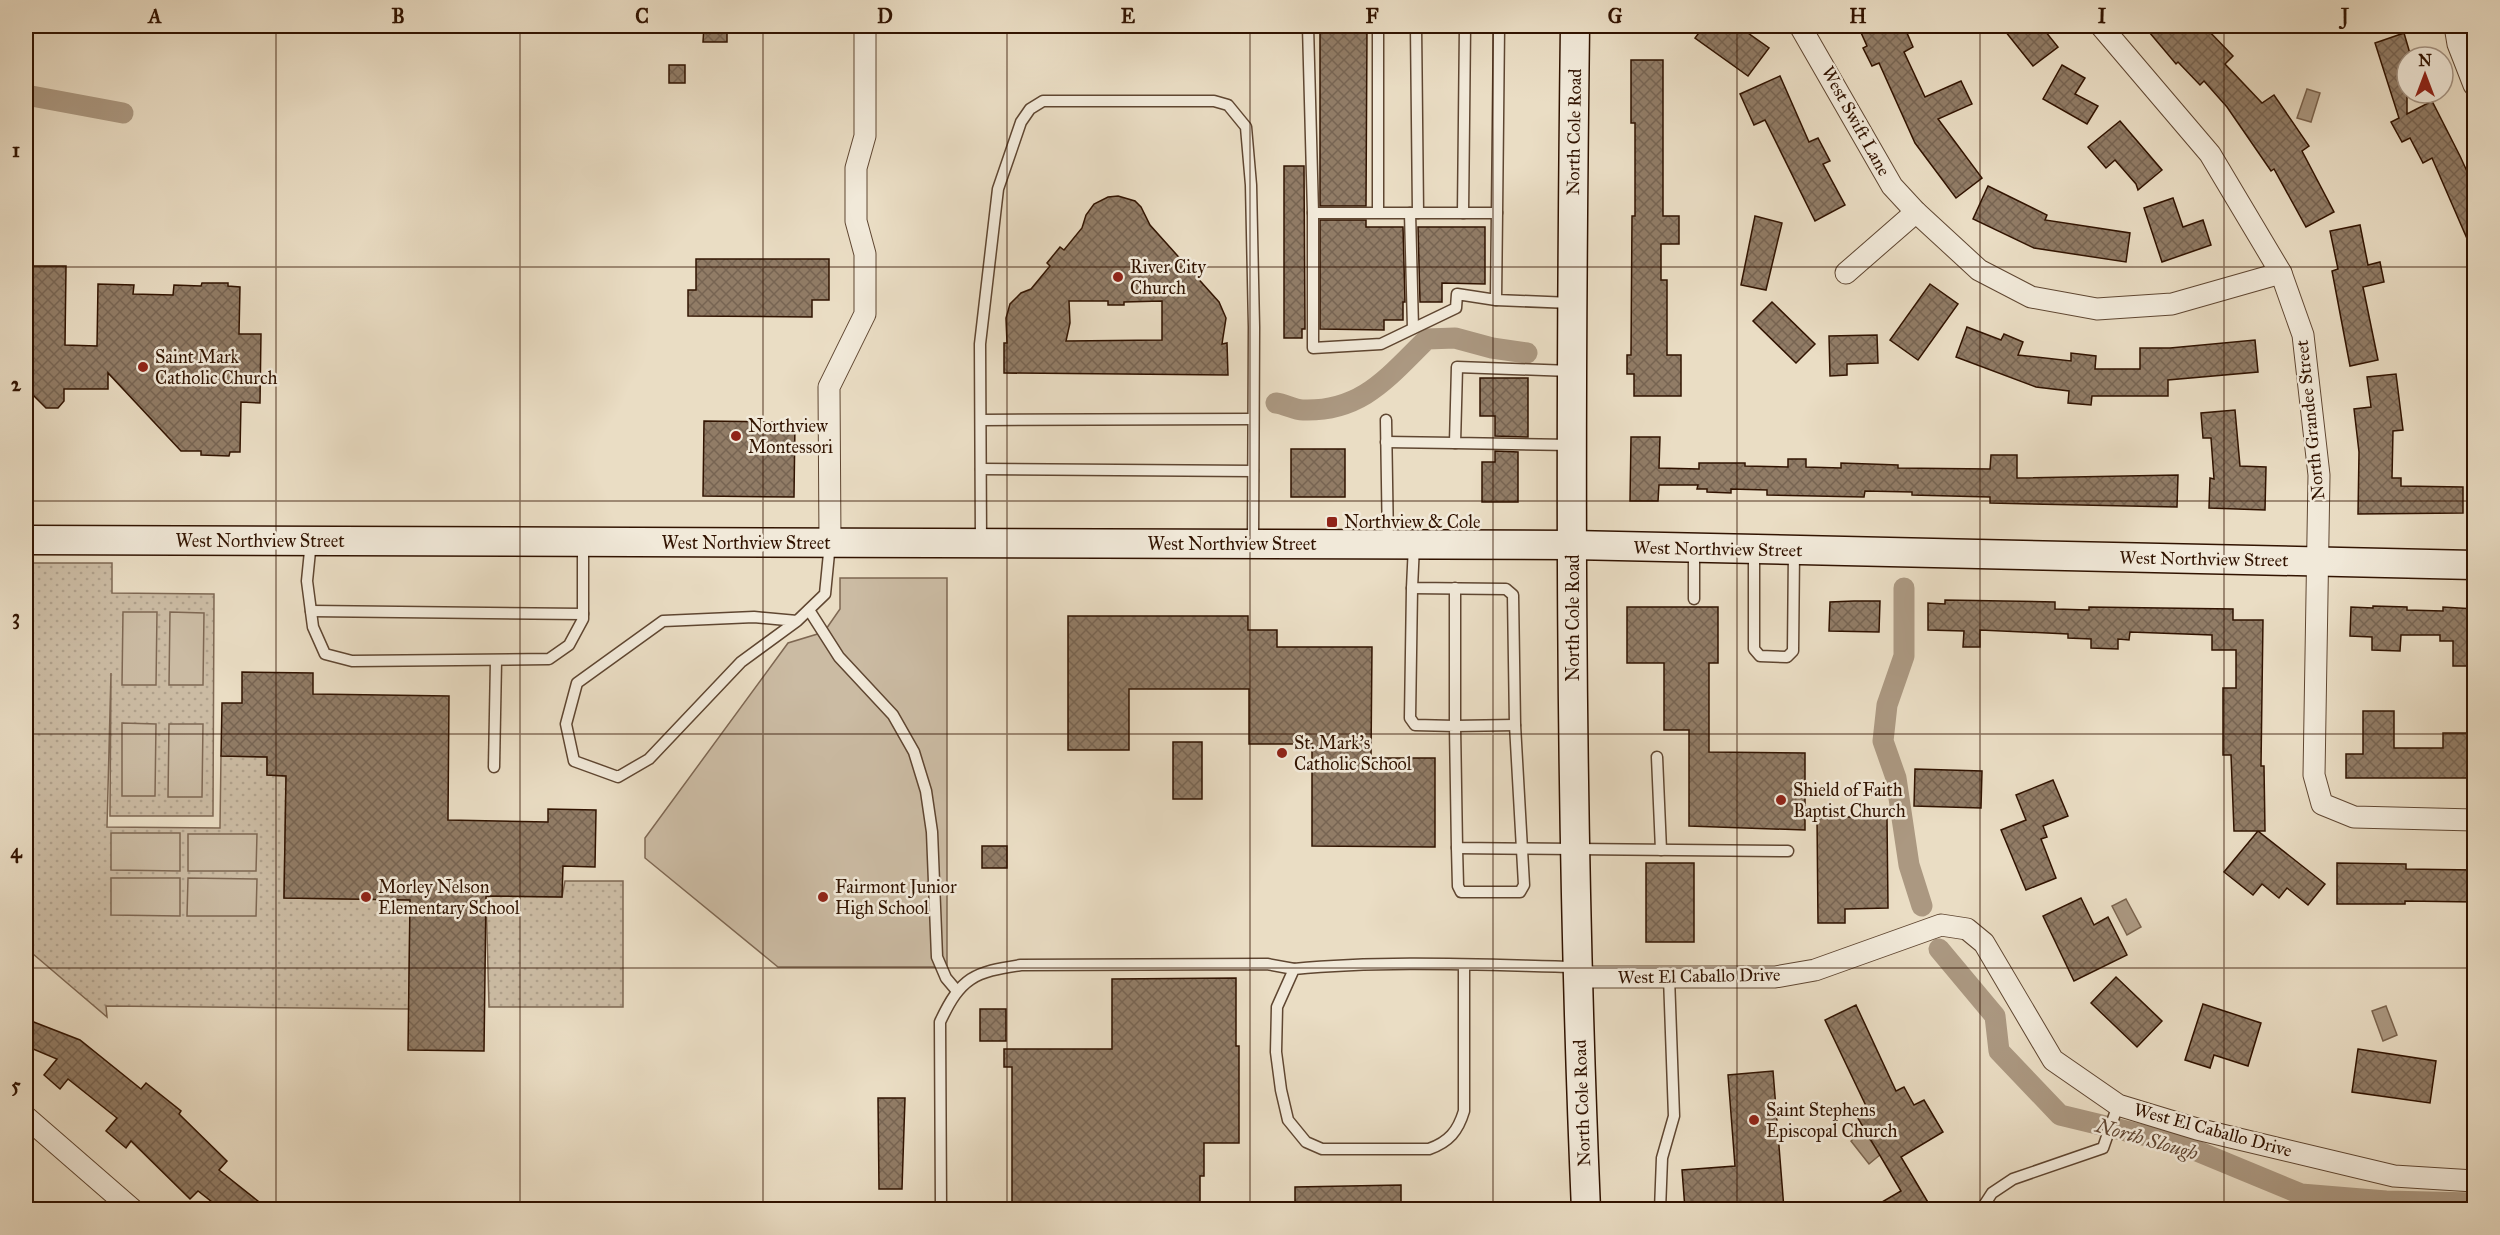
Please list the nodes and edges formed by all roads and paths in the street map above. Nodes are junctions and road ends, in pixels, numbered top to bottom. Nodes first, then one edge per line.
1 (865, 26) edge
2 (1308, 26) edge
3 (1378, 26) edge
4 (1416, 26) edge
5 (1465, 26) edge
6 (1499, 26) edge
7 (1575, 26) edge
8 (1800, 26) edge
9 (2101, 26) edge
10 (2455, 26) edge
11 (2475, 85) edge
12 (1916, 212) junction
13 (1313, 213) junction
14 (1378, 213) junction
15 (1414, 213) junction
16 (1463, 213) junction
17 (1497, 213) junction
18 (1846, 273) dead end
19 (2281, 273) junction
20 (1496, 300) junction
21 (1572, 303) junction
22 (1413, 328) junction
23 (1571, 371) junction
24 (981, 420) junction
25 (1253, 420) junction
26 (1386, 420) dead end
27 (1386, 442) junction
28 (1455, 442) junction
29 (1571, 445) junction
30 (981, 469) junction
31 (1253, 471) junction
32 (26, 540) edge
33 (311, 541) junction
34 (830, 542) junction
35 (583, 543) junction
36 (981, 543) junction
37 (1253, 544) junction
38 (1401, 544) junction
39 (1572, 545) junction
40 (1694, 548) junction
41 (1754, 549) junction
42 (1794, 551) junction
43 (2318, 561) junction
44 (2475, 565) edge
45 (1412, 588) junction
46 (1455, 588) junction
47 (1694, 599) dead end
48 (809, 610) junction
49 (311, 611) junction
50 (583, 614) junction
51 (797, 621) junction
52 (496, 661) junction
53 (1515, 725) junction
54 (1455, 726) junction
55 (1657, 757) dead end
56 (494, 767) dead end
57 (2475, 820) edge
58 (1574, 847) junction
59 (1456, 848) junction
60 (1521, 848) junction
61 (1661, 850) junction
62 (1788, 852) dead end
63 (1464, 965) junction
64 (1294, 969) junction
65 (1576, 972) junction
66 (1669, 977) junction
67 (957, 991) junction
68 (2118, 1105) junction
69 (26, 1117) edge
70 (2475, 1181) edge
71 (133, 1209) edge
72 (941, 1209) edge
73 (1586, 1209) edge
74 (1660, 1209) edge
75 (1981, 1209) edge

1 - 34 street
2 - 13 lane
3 - 14 lane
4 - 15 lane
5 - 16 lane
6 - 17 lane
7 - 21 street, North Cole Road
8 - 12 street, West Swift Lane
9 - 19 street, North Grandee Street
10 - 11 street
12 - 18 street
12 - 19 street, West Swift Lane
13 - 14 lane
13 - 22 lane
14 - 15 lane
15 - 16 lane
15 - 22 lane
16 - 17 lane
17 - 20 lane
19 - 43 street, North Grandee Street
20 - 21 lane
20 - 22 lane
21 - 23 street, North Cole Road
23 - 28 lane
23 - 29 street, North Cole Road
24 - 25 lane
24 - 25 lane
24 - 30 lane
25 - 31 lane
26 - 27 lane
27 - 28 lane
27 - 38 lane
28 - 29 lane
29 - 39 street, North Cole Road
30 - 31 lane
30 - 36 lane
31 - 37 lane
32 - 33 street, West Northview Street
33 - 35 street, West Northview Street
33 - 49 lane
34 - 35 street, West Northview Street
34 - 36 street, West Northview Street
34 - 48 lane
35 - 50 lane
36 - 37 street, West Northview Street
37 - 38 street, West Northview Street
38 - 39 street, West Northview Street
38 - 45 lane
39 - 40 street, West Northview Street
39 - 58 street, North Cole Road
40 - 41 street, West Northview Street
40 - 47 lane
41 - 42 street, West Northview Street
41 - 42 lane
42 - 43 street, West Northview Street
43 - 44 street, West Northview Street
43 - 57 street, North Grandee Street
45 - 46 lane
45 - 54 lane
46 - 53 lane
46 - 54 lane
48 - 51 lane
48 - 67 lane
49 - 50 lane
49 - 52 lane
50 - 52 lane
51 - 51 lane
52 - 56 lane
53 - 54 lane
53 - 60 lane
54 - 59 lane
55 - 61 lane
58 - 60 lane
58 - 61 lane
58 - 65 street, North Cole Road
59 - 60 lane
59 - 60 lane
61 - 62 lane
63 - 64 lane
63 - 64 lane
63 - 65 lane
64 - 67 lane
65 - 66 street, West El Caballo Drive
65 - 73 street, North Cole Road
66 - 68 street, West El Caballo Drive
66 - 74 lane
67 - 72 lane
68 - 70 street, West El Caballo Drive
68 - 75 lane
69 - 71 street

